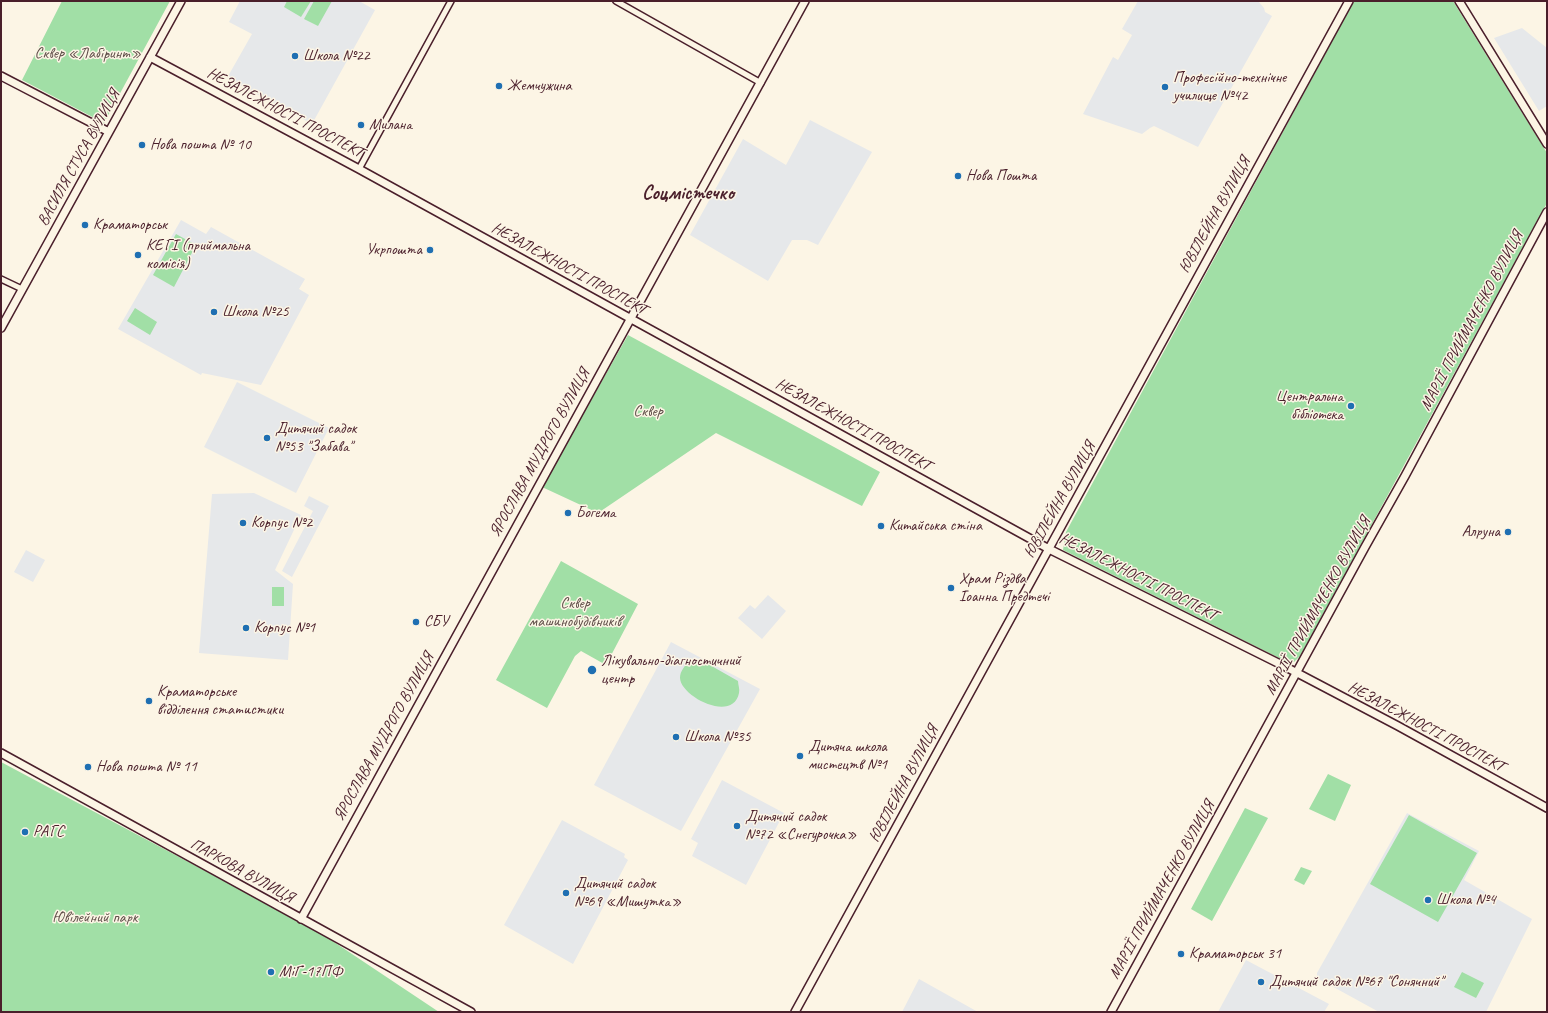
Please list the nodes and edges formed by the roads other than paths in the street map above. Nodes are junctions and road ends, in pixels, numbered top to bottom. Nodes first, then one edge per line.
1 (181, 1) edge
2 (451, 1) edge
3 (616, 1) edge
4 (805, 1) edge
5 (1349, 1) edge
6 (1459, 1) edge
7 (150, 56) junction
8 (1, 76) edge
9 (761, 83) junction
10 (109, 132) junction
11 (1547, 144) edge
12 (359, 169) junction
13 (1547, 212) edge
14 (1, 279) edge
15 (22, 290) junction
16 (630, 319) junction
17 (1, 328) edge
18 (1049, 549) junction
19 (1297, 673) junction
20 (1, 753) edge
21 (1547, 808) edge
22 (300, 919) junction
23 (471, 1012) edge
24 (795, 1012) edge
25 (1111, 1012) edge

1 - 7 street, ВАСИЛЯ СТУСА ВУЛИЦЯ
2 - 12 street
3 - 9 street
4 - 9 street, ЯРОСЛАВА МУДРОГО ВУЛИЦЯ
5 - 18 street, ЮВІЛЕЙНА ВУЛИЦЯ
6 - 11 street
7 - 10 street, ВАСИЛЯ СТУСА ВУЛИЦЯ
7 - 12 street, НЕЗАЛЕЖНОСТІ ПРОСПЕКТ
8 - 10 street
9 - 16 street, ЯРОСЛАВА МУДРОГО ВУЛИЦЯ
10 - 15 street, ВАСИЛЯ СТУСА ВУЛИЦЯ
12 - 16 street, НЕЗАЛЕЖНОСТІ ПРОСПЕКТ
13 - 19 street, МАРІЇ ПРИЙМАЧЕНКО ВУЛИЦЯ
14 - 15 street
15 - 17 street, ВАСИЛЯ СТУСА ВУЛИЦЯ
16 - 18 street, НЕЗАЛЕЖНОСТІ ПРОСПЕКТ
16 - 22 street, ЯРОСЛАВА МУДРОГО ВУЛИЦЯ
18 - 19 street, НЕЗАЛЕЖНОСТІ ПРОСПЕКТ
18 - 24 street, ЮВІЛЕЙНА ВУЛИЦЯ
19 - 21 street, НЕЗАЛЕЖНОСТІ ПРОСПЕКТ
19 - 25 street, МАРІЇ ПРИЙМАЧЕНКО ВУЛИЦЯ
20 - 22 street, ПАРКОВА ВУЛИЦЯ
22 - 23 street, ПАРКОВА ВУЛИЦЯ

